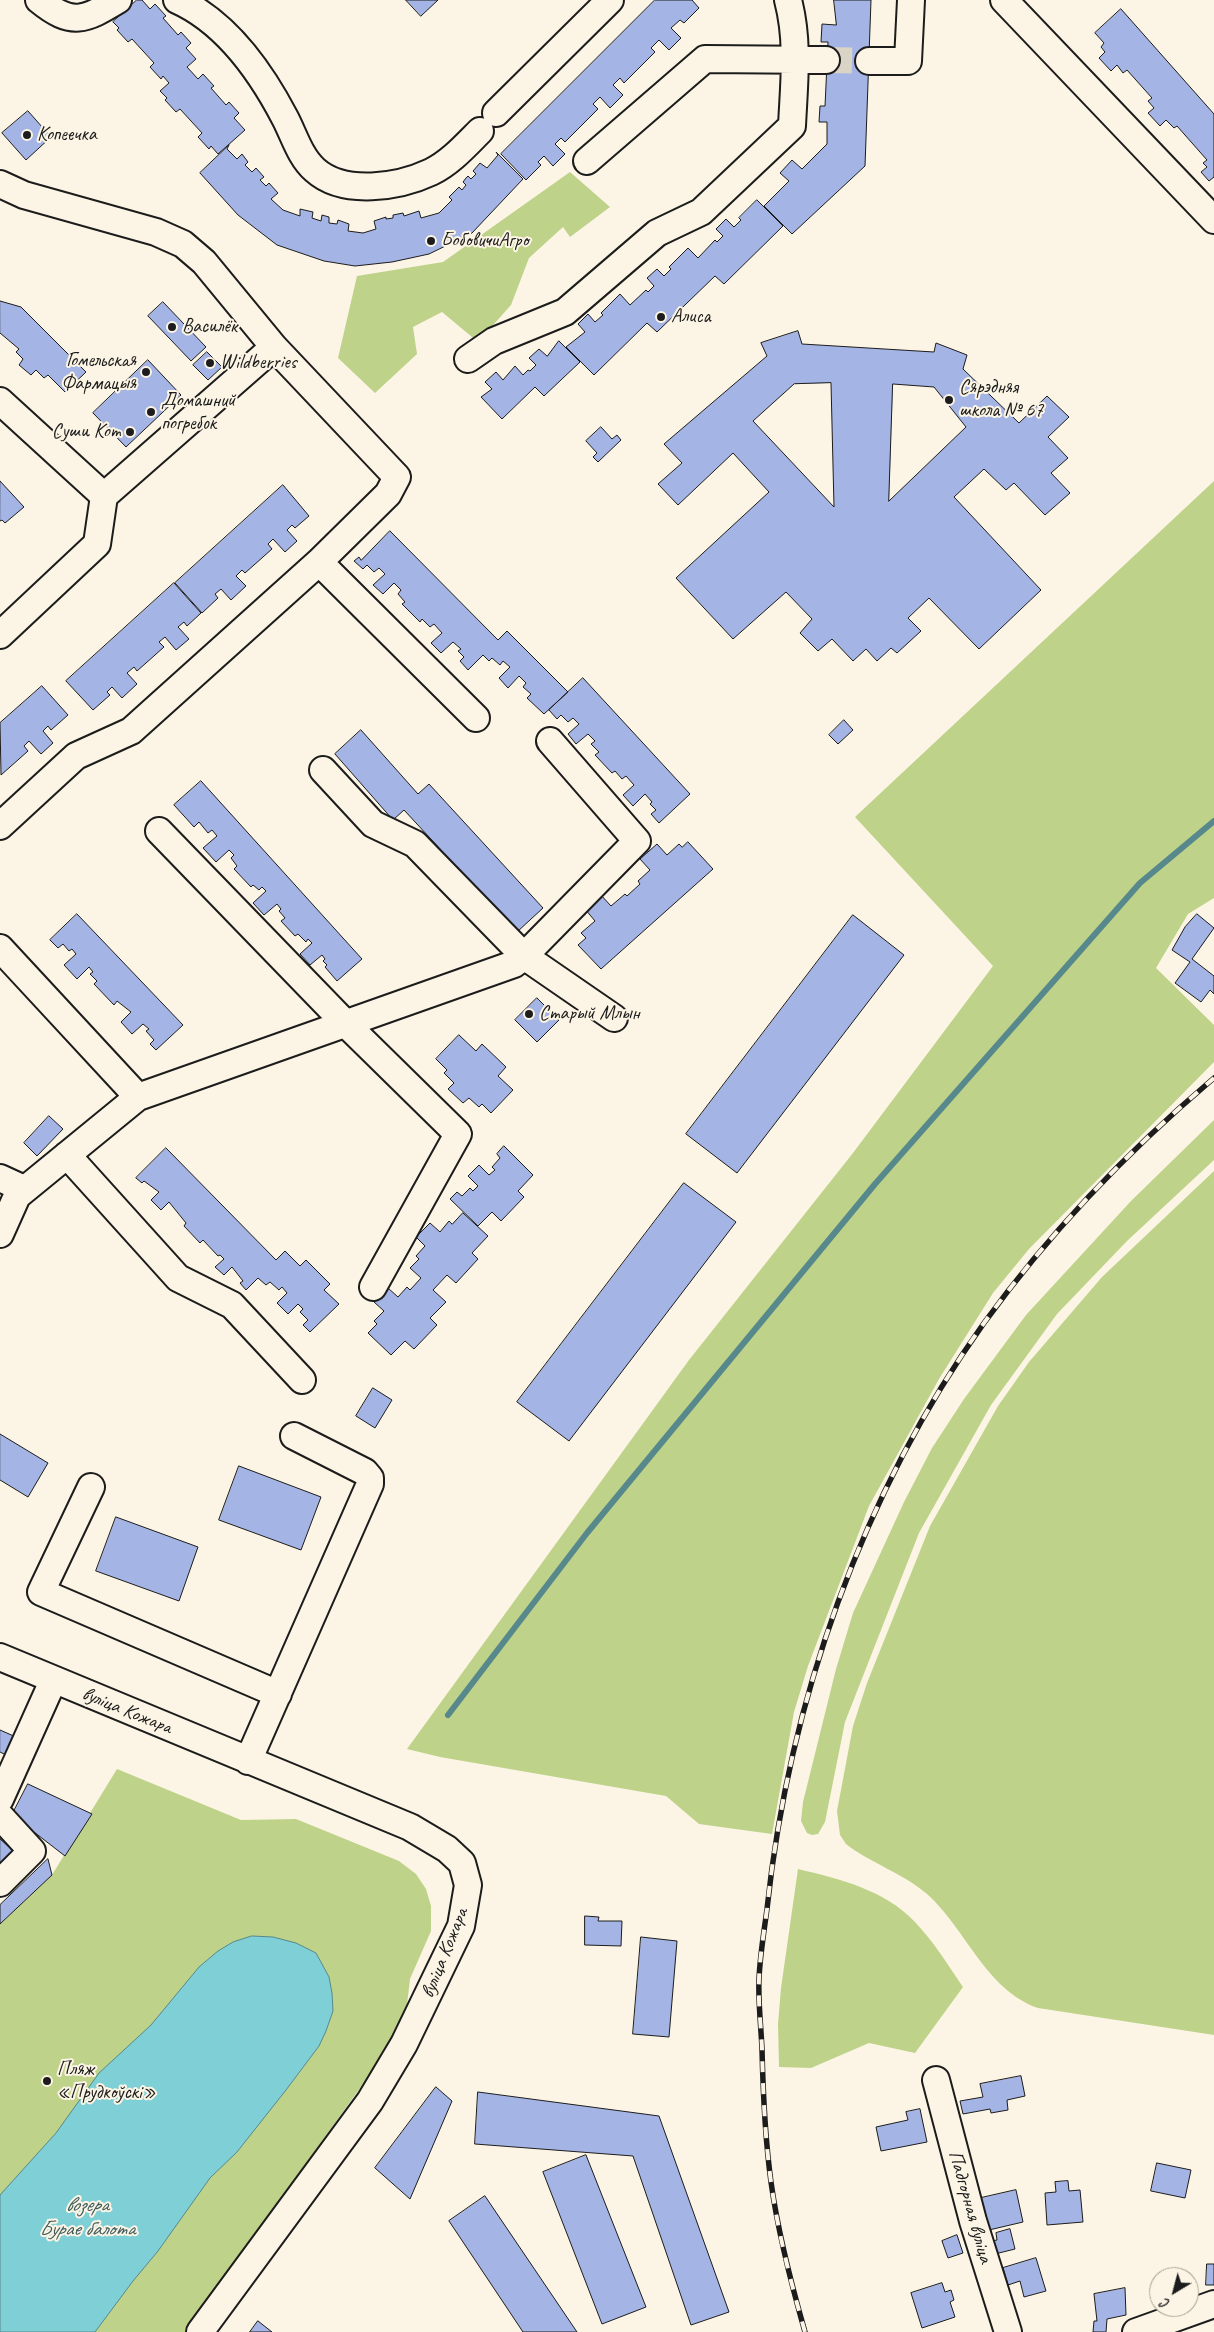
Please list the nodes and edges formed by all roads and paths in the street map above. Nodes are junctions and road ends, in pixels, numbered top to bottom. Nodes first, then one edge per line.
1 (39, 0) edge
2 (118, 0) edge
3 (178, 0) edge
4 (610, 0) edge
5 (788, 0) edge
6 (911, 0) edge
7 (1004, 0) edge
8 (796, 60) junction
9 (826, 60) tunnel mouth
10 (868, 61) tunnel mouth
11 (587, 161) dead end
12 (0, 184) edge
13 (1214, 220) edge
14 (274, 347) junction
15 (468, 359) dead end
16 (0, 401) edge
17 (104, 496) junction
18 (319, 562) junction
19 (0, 635) edge
20 (476, 718) dead end
21 (550, 741) dead end
22 (323, 770) dead end
23 (0, 826) edge
24 (159, 831) dead end
25 (0, 948) edge
26 (524, 956) junction
27 (614, 1018) dead end
28 (346, 1024) junction
29 (138, 1097) junction
30 (67, 1155) junction
31 (0, 1178) edge
32 (24, 1189) junction
33 (0, 1234) edge
34 (373, 1288) dead end
35 (302, 1380) dead end
36 (294, 1436) dead end
37 (91, 1487) dead end
38 (0, 1657) edge
39 (53, 1680) junction
40 (278, 1694) junction
41 (248, 1761) junction
42 (2, 1788) edge
43 (0, 1816) edge
44 (0, 1883) edge
45 (936, 2080) dead end
46 (1214, 2304) edge
47 (200, 2332) edge
48 (1008, 2332) edge
49 (1136, 2332) edge

1 - 2 street
3 - 4 street
5 - 8 street
6 - 10 street
7 - 13 street
8 - 9 street
8 - 11 street
8 - 15 street
12 - 14 street
14 - 17 street
14 - 18 street
16 - 17 street
17 - 19 street
18 - 20 street
18 - 23 street
21 - 26 street
22 - 26 street
24 - 28 street
25 - 29 street
26 - 27 street
26 - 28 street
28 - 29 street
28 - 34 street
29 - 30 street
30 - 32 street
30 - 35 street
31 - 32 street
32 - 33 street
36 - 40 street
37 - 40 street
38 - 39 street, вуліца Кожара
39 - 41 street, вуліца Кожара
39 - 42 street
40 - 41 street
41 - 47 street, вуліца Кожара
43 - 44 street
45 - 48 street, Падгорная вуліца
46 - 49 street

